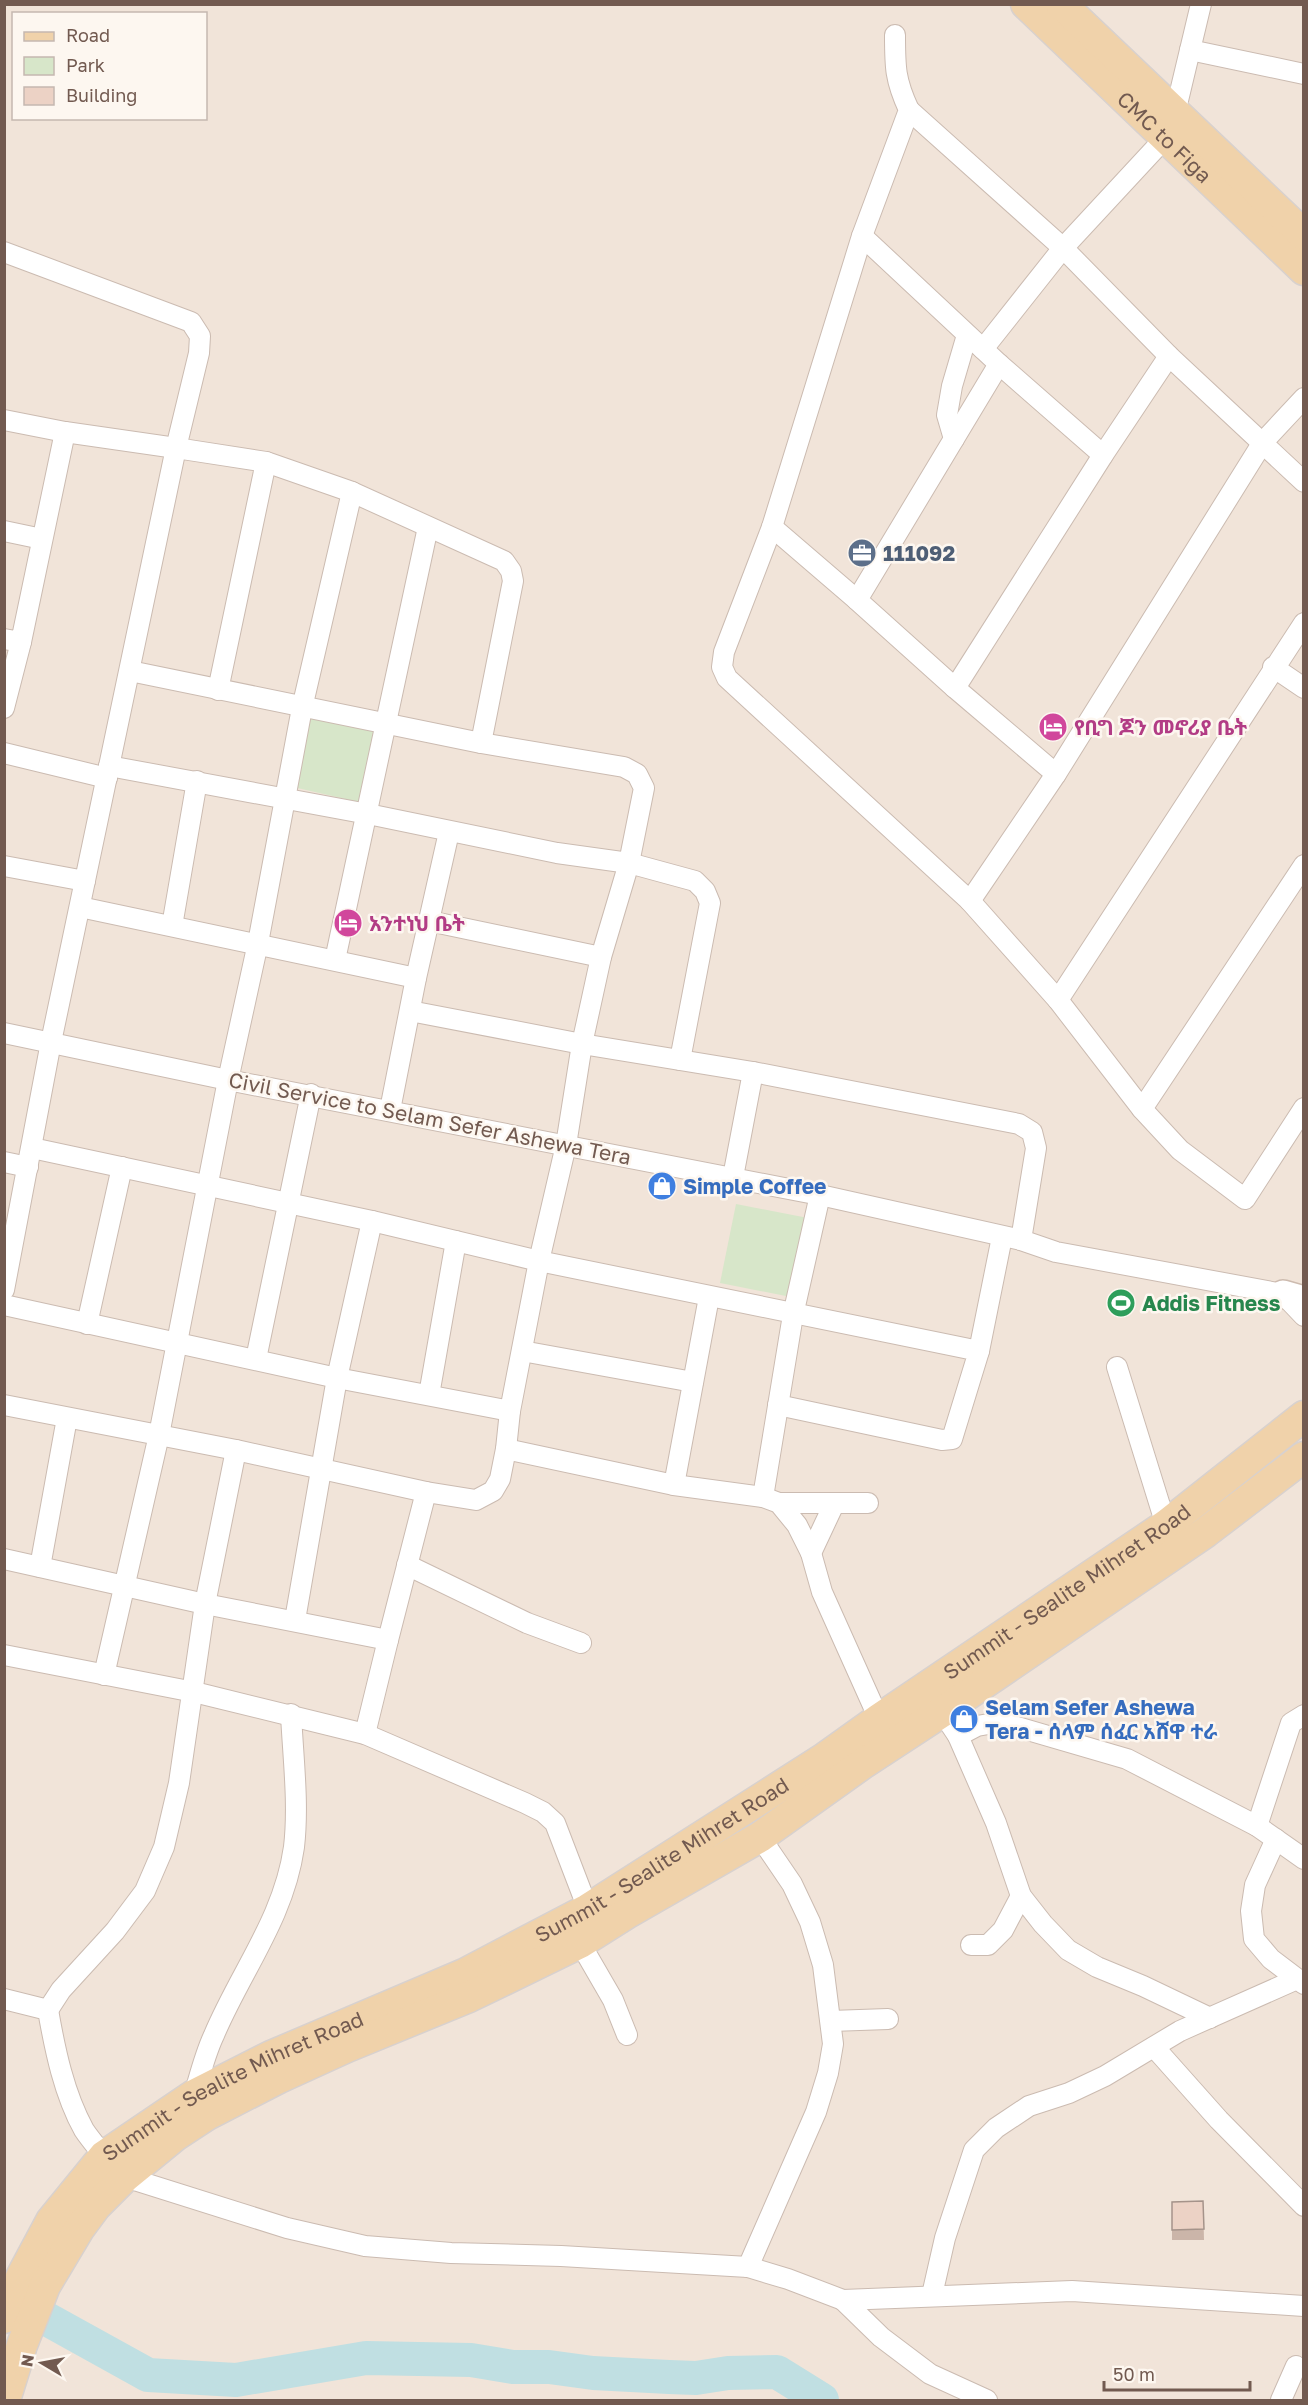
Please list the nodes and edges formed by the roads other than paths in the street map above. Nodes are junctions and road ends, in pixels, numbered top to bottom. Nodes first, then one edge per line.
1 (1026, 4) edge
2 (1060, 4) edge
3 (1198, 6) edge
4 (895, 35) dead end
5 (1190, 50) junction
6 (1304, 74) edge
7 (909, 110) junction
8 (1170, 125) junction
9 (1304, 235) edge
10 (862, 236) junction
11 (1063, 248) junction
12 (4, 252) edge
13 (1304, 270) edge
14 (967, 335) junction
15 (983, 349) junction
16 (1169, 356) junction
17 (999, 364) junction
18 (1304, 398) edge
19 (4, 420) edge
20 (65, 432) junction
21 (954, 439) junction
22 (1263, 442) junction
23 (176, 448) junction
24 (1103, 455) junction
25 (266, 462) junction
26 (1304, 482) edge
27 (352, 492) junction
28 (428, 527) junction
29 (772, 527) junction
30 (4, 531) edge
31 (42, 538) junction
32 (857, 600) junction
33 (1304, 623) edge
34 (13, 640) edge
35 (1274, 667) junction
36 (130, 671) junction
37 (955, 688) junction
38 (1304, 688) edge
39 (218, 690) junction
40 (4, 708) edge
41 (302, 708) junction
42 (386, 722) junction
43 (481, 743) junction
44 (4, 753) edge
45 (108, 772) junction
46 (1056, 774) junction
47 (197, 781) junction
48 (284, 799) junction
49 (368, 814) junction
50 (449, 832) junction
51 (629, 863) junction
52 (1304, 865) edge
53 (4, 866) edge
54 (85, 881) junction
55 (970, 901) junction
56 (80, 907) junction
57 (429, 921) junction
58 (172, 926) junction
59 (258, 943) junction
60 (601, 957) junction
61 (335, 960) junction
62 (416, 978) junction
63 (1058, 1000) junction
64 (410, 1011) junction
65 (4, 1033) edge
66 (51, 1042) junction
67 (582, 1044) junction
68 (680, 1060) junction
69 (753, 1072) junction
70 (228, 1080) junction
71 (311, 1094) junction
72 (1304, 1108) edge
73 (1142, 1109) junction
74 (390, 1110) junction
75 (566, 1144) junction
76 (30, 1158) junction
77 (4, 1162) edge
78 (122, 1167) junction
79 (733, 1177) junction
80 (208, 1186) junction
81 (820, 1194) junction
82 (290, 1204) junction
83 (372, 1221) junction
84 (1011, 1238) junction
85 (456, 1241) junction
86 (539, 1261) junction
87 (4, 1290) edge
88 (709, 1297) junction
89 (1293, 1297) edge
90 (4, 1305) edge
91 (793, 1315) junction
92 (1304, 1316) edge
93 (87, 1324) junction
94 (176, 1342) junction
95 (522, 1351) junction
96 (979, 1351) junction
97 (256, 1359) junction
98 (1117, 1367) dead end
99 (337, 1378) junction
100 (693, 1382) junction
101 (429, 1395) junction
102 (4, 1405) edge
103 (778, 1405) junction
104 (510, 1411) junction
105 (1304, 1416) edge
106 (68, 1418) junction
107 (159, 1435) junction
108 (506, 1449) junction
109 (236, 1450) junction
110 (1304, 1456) edge
111 (320, 1467) junction
112 (674, 1485) junction
113 (426, 1492) junction
114 (771, 1500) junction
115 (868, 1503) dead end
116 (834, 1504) junction
117 (1166, 1525) junction
118 (811, 1553) junction
119 (4, 1559) edge
120 (407, 1565) junction
121 (40, 1567) junction
122 (125, 1586) junction
123 (205, 1604) junction
124 (295, 1620) junction
125 (388, 1640) junction
126 (581, 1643) dead end
127 (4, 1655) edge
128 (104, 1675) junction
129 (194, 1692) junction
130 (291, 1714) junction
131 (1304, 1715) edge
132 (879, 1719) junction
133 (950, 1724) junction
134 (365, 1734) junction
135 (831, 1771) junction
136 (1257, 1826) junction
137 (760, 1837) junction
138 (1276, 1839) junction
139 (1304, 1859) edge
140 (1021, 1896) junction
141 (588, 1909) junction
142 (580, 1943) junction
143 (971, 1945) dead end
144 (1300, 1981) edge
145 (4, 1999) edge
146 (48, 2010) junction
147 (1210, 2018) junction
148 (888, 2019) dead end
149 (831, 2021) junction
150 (627, 2035) dead end
151 (1154, 2047) junction
152 (194, 2095) junction
153 (104, 2156) junction
154 (125, 2177) junction
155 (1304, 2206) edge
156 (748, 2267) junction
157 (33, 2282) junction
158 (932, 2295) junction
159 (843, 2300) junction
160 (1304, 2306) edge
161 (4, 2318) edge
162 (1296, 2366) dead end
163 (5, 2400) edge
164 (987, 2400) edge
165 (1281, 2400) edge

1 - 8 main road, CMC to Figa
2 - 8 main road
3 - 5 street
4 - 7 street
5 - 6 street
5 - 8 street
7 - 10 street
7 - 11 street
8 - 9 main road
8 - 11 street
8 - 13 main road, CMC to Figa
10 - 14 street
10 - 29 street
11 - 15 street
11 - 16 street
12 - 23 street
14 - 15 street
14 - 21 street
15 - 17 street
16 - 22 street
16 - 24 street
17 - 21 street
17 - 24 street
18 - 22 street
19 - 20 street
20 - 23 street
20 - 31 street
21 - 32 street
22 - 26 street
22 - 46 street
23 - 25 street
23 - 36 street
24 - 37 street
25 - 27 street
25 - 39 street
27 - 28 street
27 - 41 street
28 - 42 street
28 - 43 street
29 - 32 street
29 - 55 street
30 - 31 street
31 - 34 street
32 - 37 street
33 - 35 street
34 - 40 street
35 - 38 street
35 - 63 street
36 - 39 street
36 - 45 street
37 - 46 street
39 - 41 street
41 - 42 street
41 - 48 street
42 - 43 street
42 - 49 street
43 - 51 street
44 - 45 street
45 - 47 street
45 - 54 street
46 - 55 street
47 - 48 street
47 - 58 street
48 - 49 street
48 - 59 street
49 - 50 street
49 - 61 street
50 - 51 street
50 - 57 street
51 - 60 street
51 - 68 street
52 - 73 street
53 - 54 street
54 - 56 street
55 - 63 street
56 - 58 street
56 - 66 street
57 - 60 street
57 - 62 street
58 - 59 street
59 - 61 street
59 - 70 street
60 - 67 street
61 - 62 street
62 - 64 street
63 - 73 street
64 - 67 street
64 - 74 street
65 - 66 street, Civil Service to Selam Sefer Ashewa Tera
66 - 70 street, Civil Service to Selam Sefer Ashewa Tera
66 - 76 street
67 - 68 street
67 - 75 street
68 - 69 street
69 - 79 street
69 - 84 street
70 - 71 street, Civil Service to Selam Sefer Ashewa Tera
70 - 80 street
71 - 74 street, Civil Service to Selam Sefer Ashewa Tera
71 - 82 street
72 - 73 street
74 - 75 street, Civil Service to Selam Sefer Ashewa Tera
75 - 79 street, Civil Service to Selam Sefer Ashewa Tera
75 - 86 street
76 - 77 street
76 - 78 street
76 - 87 street
78 - 80 street
78 - 93 street
79 - 81 street, Civil Service to Selam Sefer Ashewa Tera
80 - 82 street
80 - 94 street
81 - 84 street, Civil Service to Selam Sefer Ashewa Tera
81 - 91 street
82 - 83 street
82 - 97 street
83 - 85 street
83 - 99 street
84 - 89 street, Civil Service to Selam Sefer Ashewa Tera
84 - 96 street
85 - 86 street
85 - 101 street
86 - 88 street
86 - 95 street
88 - 91 street
88 - 100 street
89 - 92 street, Civil Service to Selam Sefer Ashewa Tera
90 - 93 street
91 - 96 street
91 - 103 street
93 - 94 street
94 - 97 street
94 - 107 street
95 - 100 street
95 - 104 street
96 - 103 street
97 - 99 street
98 - 117 street
99 - 101 street
99 - 111 street
100 - 112 street
101 - 104 street
102 - 106 street
103 - 114 street
104 - 108 street
105 - 117 main road, Summit - Sealite Mihret Road
106 - 107 street
106 - 121 street
107 - 109 street
107 - 122 street
108 - 112 street
108 - 113 street
109 - 111 street
109 - 123 street
110 - 133 main road
111 - 113 street
111 - 124 street
112 - 114 street
113 - 120 street
114 - 116 street
114 - 118 street
115 - 116 street
116 - 118 street
117 - 132 main road, Summit - Sealite Mihret Road
118 - 132 street
119 - 121 street
120 - 125 street
120 - 126 street
121 - 122 street
122 - 123 street
122 - 128 street
123 - 124 street
123 - 129 street
124 - 125 street
125 - 134 street
127 - 128 street
128 - 129 street
129 - 130 street
129 - 146 street
130 - 134 street
130 - 152 street
131 - 136 street
132 - 135 main road, Summit - Sealite Mihret Road
133 - 135 main road
133 - 136 street
133 - 140 street
134 - 141 street
135 - 137 main road
135 - 141 main road, Summit - Sealite Mihret Road
136 - 138 street
137 - 142 main road
137 - 149 street
138 - 139 street
138 - 144 street
140 - 143 street
140 - 147 street
141 - 152 main road, Summit - Sealite Mihret Road
142 - 150 street
142 - 154 main road
144 - 147 street
145 - 146 street
146 - 153 street
147 - 151 street
148 - 149 street
149 - 156 street
151 - 155 street
151 - 158 street
152 - 153 main road, Summit - Sealite Mihret Road
153 - 157 main road, Summit - Sealite Mihret Road
154 - 156 street
154 - 157 main road
156 - 159 street
157 - 161 main road
157 - 163 main road
158 - 159 street
158 - 160 street
159 - 164 street
162 - 165 street

